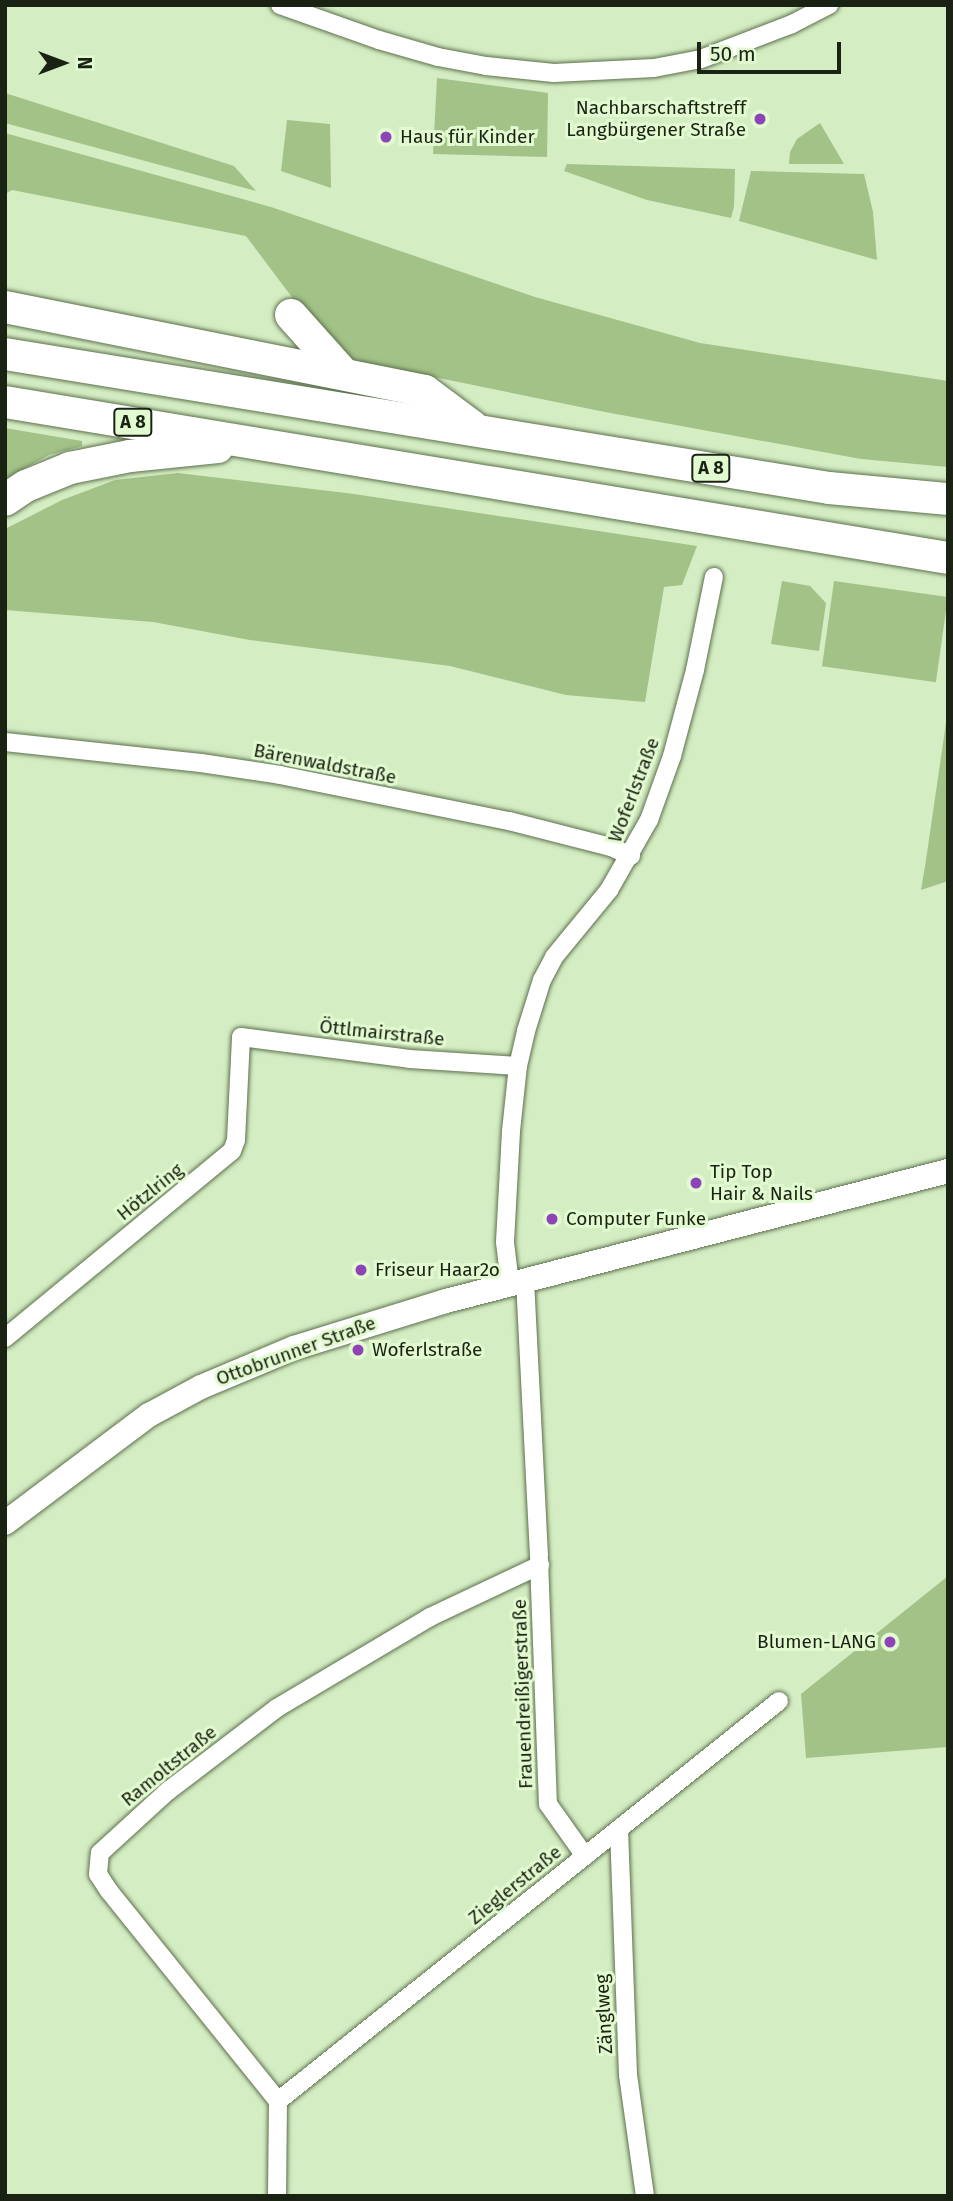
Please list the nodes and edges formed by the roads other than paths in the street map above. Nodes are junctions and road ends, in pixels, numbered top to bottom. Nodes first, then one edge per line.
1 (280, 5) edge
2 (829, 5) edge
3 (5, 307) edge
4 (291, 314) dead end
5 (5, 354) edge
6 (342, 372) junction
7 (5, 402) edge
8 (476, 429) junction
9 (260, 443) junction
10 (948, 499) edge
11 (5, 500) edge
12 (948, 558) edge
13 (714, 577) dead end
14 (5, 742) edge
15 (631, 856) junction
16 (241, 1037) joint
17 (517, 1066) junction
18 (948, 1171) edge
19 (518, 1282) junction
20 (5, 1338) edge
21 (5, 1523) edge
22 (539, 1560) junction
23 (779, 1701) dead end
24 (620, 1829) junction
25 (585, 1856) junction
26 (278, 2101) junction
27 (277, 2196) edge
28 (645, 2196) edge

1 - 2 street
3 - 6 highway
4 - 6 highway
5 - 8 highway, A 8
6 - 8 highway
7 - 9 highway, A 8
8 - 10 highway, A 8
9 - 11 highway
9 - 12 highway, A 8
13 - 15 street, Woferlstraße
14 - 15 street, Bärenwaldstraße
15 - 17 street, Woferlstraße
16 - 17 street, Öttlmairstraße
16 - 20 street, Hötzlring
17 - 19 street, Woferlstraße
18 - 19 main road, Ottobrunner Straße
19 - 21 main road, Ottobrunner Straße
19 - 22 street, Frauendreißigerstraße
22 - 25 street, Frauendreißigerstraße
22 - 26 street, Ramoltstraße
23 - 24 street, Zieglerstraße
24 - 25 street, Zieglerstraße
24 - 28 street, Zänglweg
25 - 26 street, Zieglerstraße
26 - 27 street

